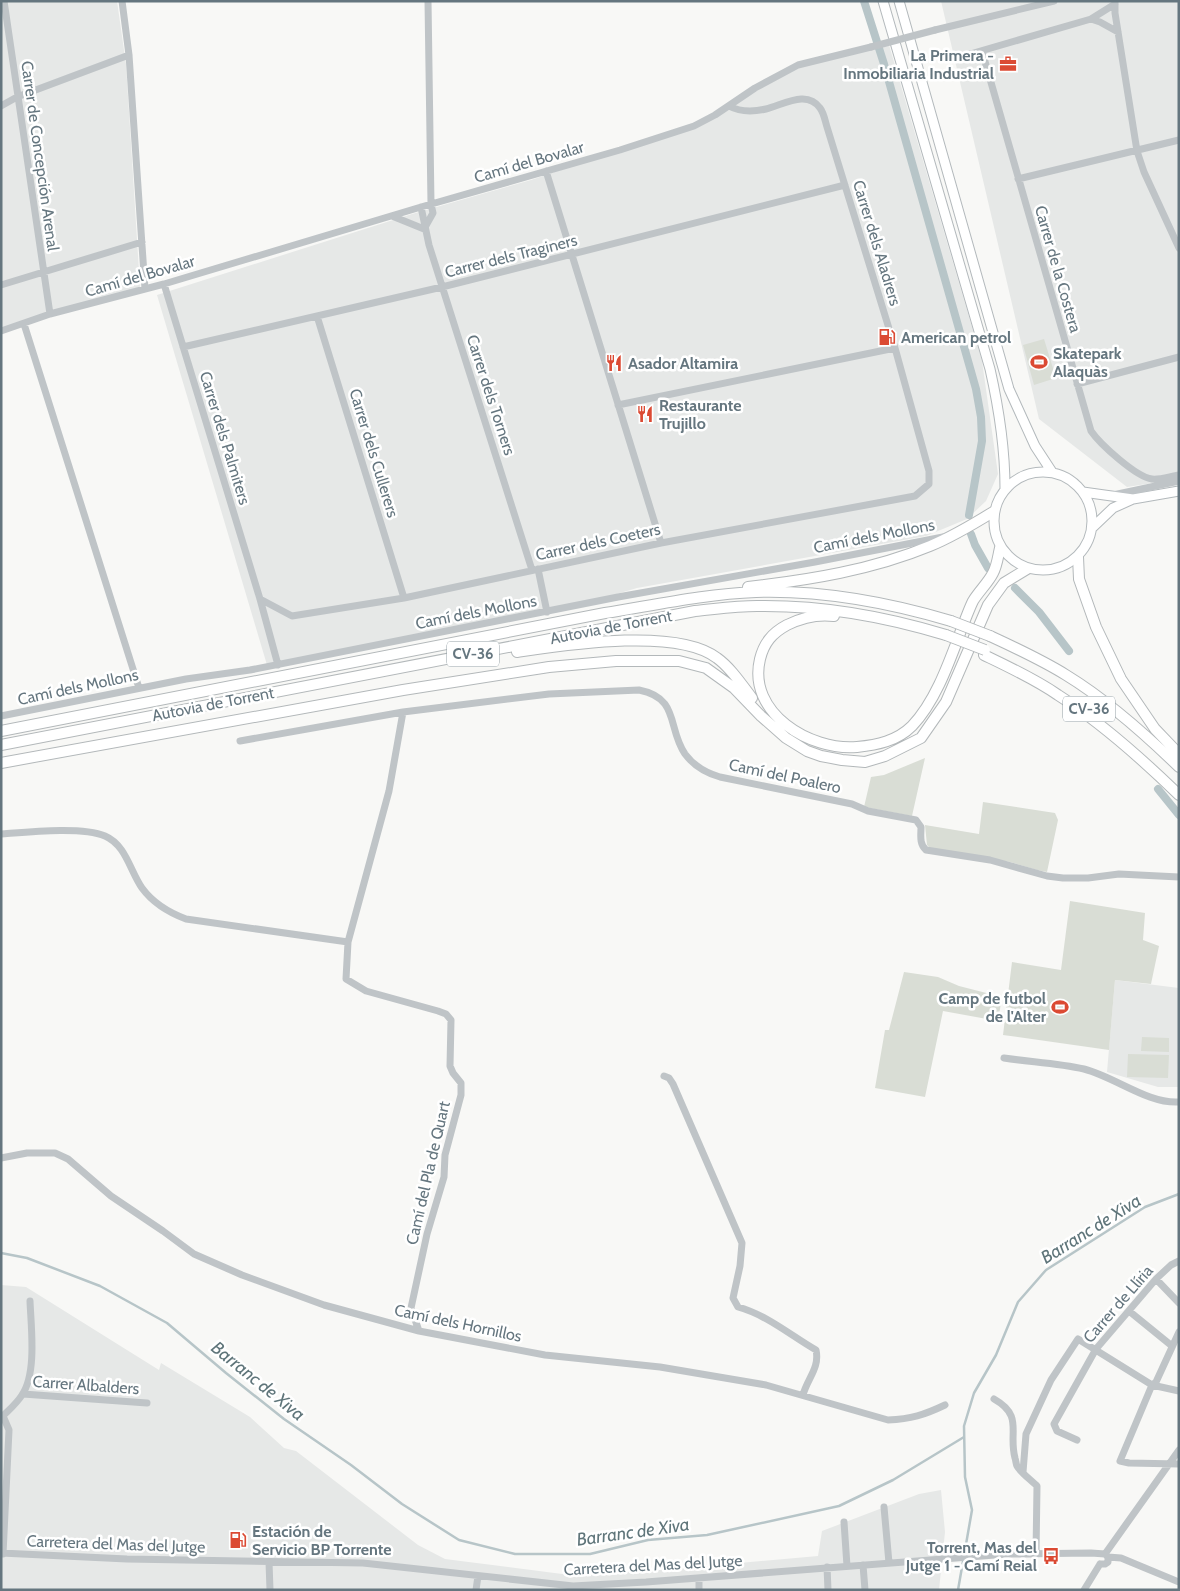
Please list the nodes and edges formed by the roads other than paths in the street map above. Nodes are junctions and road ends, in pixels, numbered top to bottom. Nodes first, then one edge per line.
1 (4, 1) edge
2 (122, 1) edge
3 (428, 1) edge
4 (883, 1) edge
5 (899, 1) edge
6 (1054, 1) edge
7 (1115, 3) edge
8 (1091, 20) junction
9 (1118, 32) junction
10 (982, 51) junction
11 (129, 55) junction
12 (960, 57) dead end
13 (17, 97) junction
14 (1, 106) edge
15 (729, 106) junction
16 (1179, 140) edge
17 (1137, 151) junction
18 (546, 171) junction
19 (1018, 179) junction
20 (845, 185) junction
21 (431, 204) junction
22 (421, 207) junction
23 (392, 216) junction
24 (424, 229) junction
25 (142, 242) junction
26 (1179, 248) edge
27 (571, 254) junction
28 (42, 273) junction
29 (164, 284) junction
30 (1, 286) edge
31 (442, 287) junction
32 (145, 289) junction
33 (50, 314) junction
34 (317, 316) junction
35 (24, 324) junction
36 (1, 330) edge
37 (183, 347) junction
38 (895, 348) junction
39 (1179, 357) edge
40 (1077, 384) junction
41 (618, 405) junction
42 (930, 471) joint
43 (1052, 472) junction
44 (1179, 475) edge
45 (1179, 481) edge
46 (1005, 488) junction
47 (1179, 491) edge
48 (1083, 492) junction
49 (1108, 496) junction
50 (1133, 499) junction
51 (993, 512) junction
52 (1092, 528) junction
53 (956, 534) junction
54 (661, 542) junction
55 (1000, 548) junction
56 (1078, 557) junction
57 (1027, 569) junction
58 (535, 570) junction
59 (404, 598) junction
60 (260, 599) junction
61 (547, 612) junction
62 (605, 613) junction
63 (945, 638) junction
64 (985, 653) junction
65 (278, 665) junction
66 (397, 669) junction
67 (139, 688) junction
68 (403, 712) junction
69 (1, 716) edge
70 (1, 731) edge
71 (786, 738) junction
72 (240, 741) dead end
73 (1, 745) edge
74 (1179, 754) edge
75 (1, 762) edge
76 (1179, 767) edge
77 (1179, 787) edge
78 (1179, 795) edge
79 (1, 834) edge
80 (1179, 877) edge
81 (348, 942) junction
82 (1004, 1058) dead end
83 (664, 1076) dead end
84 (1179, 1102) edge
85 (1, 1158) edge
86 (1179, 1261) edge
87 (1156, 1279) junction
88 (30, 1301) dead end
89 (1179, 1303) edge
90 (1129, 1311) junction
91 (418, 1331) junction
92 (1179, 1332) edge
93 (1172, 1346) junction
94 (1096, 1349) junction
95 (1152, 1385) junction
96 (1179, 1391) edge
97 (23, 1394) junction
98 (803, 1396) junction
99 (994, 1399) dead end
100 (147, 1403) dead end
101 (945, 1405) dead end
102 (2, 1416) edge
103 (1077, 1440) dead end
104 (1179, 1450) edge
105 (1169, 1464) junction
106 (1179, 1464) edge
107 (1023, 1472) junction
108 (884, 1508) dead end
109 (844, 1522) dead end
110 (2, 1554) edge
111 (1036, 1554) junction
112 (1105, 1555) junction
113 (269, 1562) junction
114 (889, 1563) junction
115 (863, 1565) junction
116 (847, 1566) junction
117 (826, 1567) junction
118 (478, 1576) junction
119 (699, 1578) junction
120 (1179, 1582) edge
121 (270, 1590) edge
122 (476, 1590) edge
123 (699, 1590) edge
124 (828, 1590) edge
125 (865, 1590) edge
126 (1084, 1590) edge

1 - 13 street, Carrer de Concepción Arenal
2 - 11 street
3 - 21 street
4 - 46 main road
5 - 43 main road
6 - 15 street, Camí del Bovalar, bridge
7 - 8 street
7 - 9 street
8 - 9 street
8 - 10 street
9 - 17 street
10 - 12 street
10 - 19 street, Carrer de la Costera
11 - 13 street
11 - 25 street
13 - 14 street
13 - 28 street, Carrer de Concepción Arenal
15 - 18 street, Camí del Bovalar
15 - 20 street, Carrer dels Aladrers
16 - 17 street
17 - 19 street
17 - 26 street
18 - 21 street, Camí del Bovalar
18 - 27 street
19 - 40 street, Carrer de la Costera
20 - 27 street, Carrer dels Traginers
20 - 38 street, Carrer dels Aladrers
21 - 22 street, Camí del Bovalar
21 - 24 street
22 - 23 street, Camí del Bovalar
22 - 24 street, Carrer dels Torners
23 - 24 street
23 - 29 street, Camí del Bovalar
24 - 31 street, Carrer dels Torners
25 - 28 street
25 - 32 street
27 - 31 street, Carrer dels Traginers
27 - 41 street
28 - 30 street
28 - 33 street, Carrer de Concepción Arenal
29 - 32 street, Camí del Bovalar
29 - 37 street, Carrer dels Palmiters
31 - 34 street, Carrer dels Traginers
31 - 58 street, Carrer dels Torners
32 - 33 street, Camí del Bovalar
33 - 35 street, Camí del Bovalar
34 - 37 street, Carrer dels Traginers
34 - 59 street, Carrer dels Cullerers
35 - 36 street, Camí del Bovalar
35 - 67 street
37 - 60 street, Carrer dels Palmiters
38 - 41 street
38 - 42 street, Carrer dels Aladrers
39 - 40 street
40 - 44 street, Carrer de la Costera
41 - 54 street
42 - 54 street, Carrer dels Coeters
43 - 46 main road
43 - 48 main road
45 - 49 street
46 - 51 main road
47 - 50 main road
48 - 49 main road
48 - 52 main road
49 - 50 main road
50 - 52 main road
51 - 53 highway
51 - 55 main road
52 - 56 main road
53 - 61 street, Camí dels Mollons
53 - 62 highway
54 - 58 street, Carrer dels Coeters
55 - 57 main road
55 - 63 highway
56 - 57 main road
56 - 74 highway
57 - 71 highway
58 - 59 street, Carrer dels Coeters
58 - 61 street, Carrer dels Torners
59 - 60 street, Carrer dels Coeters
60 - 65 street, Carrer dels Palmiters
61 - 65 street, Camí dels Mollons
62 - 70 highway, Autovia de Torrent / CV-36
62 - 76 highway, Autovia de Torrent / CV-36, bridge
63 - 64 highway, Autovia de Torrent / CV-36, bridge
63 - 66 highway, Autovia de Torrent / CV-36
64 - 77 highway, Autovia de Torrent / CV-36
64 - 78 highway
65 - 67 street, Camí dels Mollons
66 - 71 highway
66 - 73 highway, Autovia de Torrent / CV-36
67 - 69 street, Camí dels Mollons
68 - 72 street
68 - 80 street, Camí del Poalero
68 - 81 street, Camí del Pla de Quart
71 - 75 highway
79 - 81 street
81 - 91 street, Camí del Pla de Quart
82 - 84 street
83 - 98 street
85 - 91 street, Camí dels Hornillos
86 - 87 street, Carrer de Llíria
87 - 89 street
87 - 90 street, Carrer de Llíria
88 - 97 street
90 - 93 street
90 - 94 street, Carrer de Llíria
91 - 98 street, Camí dels Hornillos
92 - 93 street
93 - 95 street
94 - 95 street
94 - 103 street, Carrer de Llíria
94 - 107 street
95 - 96 street
95 - 105 street
97 - 100 street, Carrer Albalders
97 - 102 street
98 - 101 street, Camí dels Hornillos
99 - 107 street
102 - 110 street
104 - 105 street
105 - 106 street
105 - 112 street
107 - 111 street
108 - 114 street
109 - 116 street
110 - 113 street, Carretera del Mas del Jutge
111 - 112 street, Carretera del Mas del Jutge
111 - 114 street, Carretera del Mas del Jutge
112 - 120 street, Carretera del Mas del Jutge
112 - 126 street
113 - 118 street, Carretera del Mas del Jutge
113 - 121 street
114 - 115 street, Carretera del Mas del Jutge
115 - 116 street, Carretera del Mas del Jutge
115 - 125 street
116 - 117 street, Carretera del Mas del Jutge
117 - 119 street, Carretera del Mas del Jutge
117 - 124 street
118 - 119 street, Carretera del Mas del Jutge
118 - 122 street
119 - 123 street

